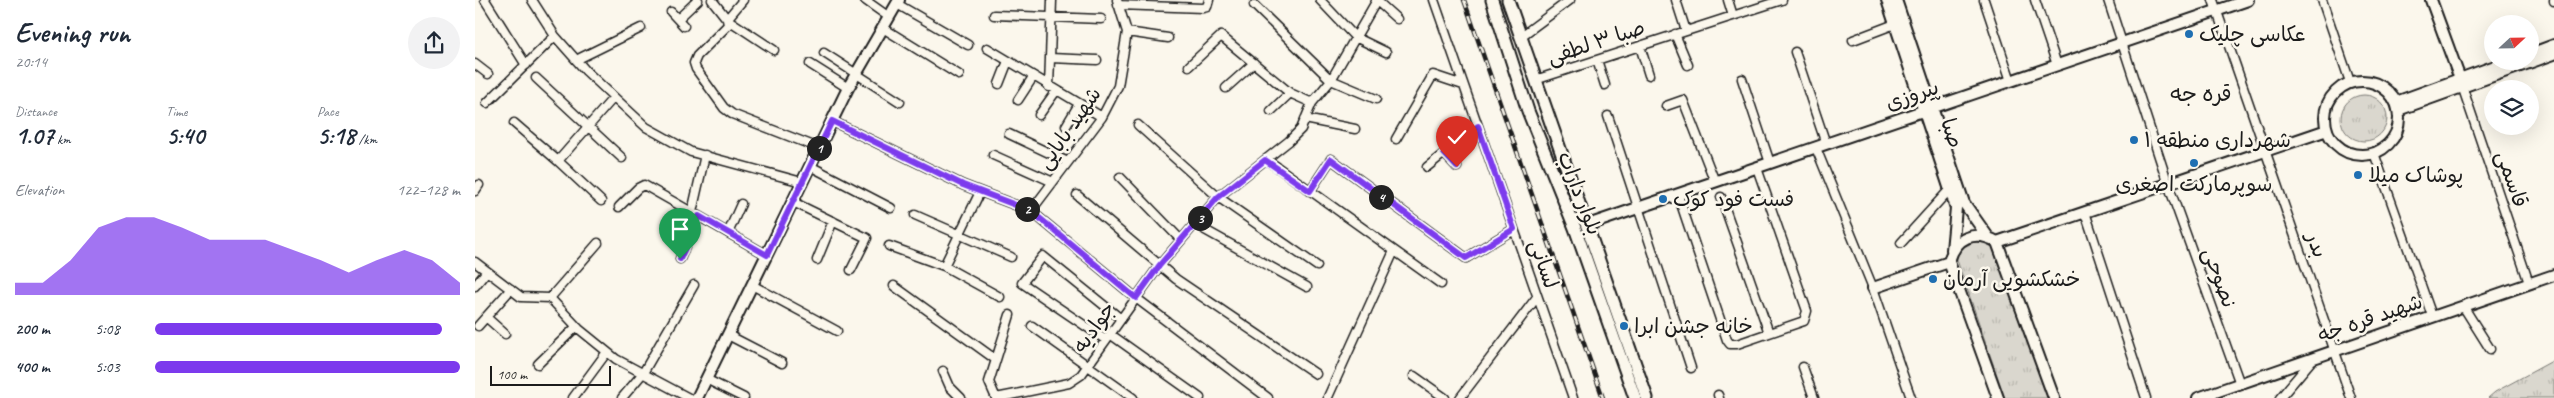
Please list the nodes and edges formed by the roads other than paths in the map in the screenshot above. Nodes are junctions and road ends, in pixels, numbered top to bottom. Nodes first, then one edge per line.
1 (485, 0) edge
2 (532, 0) edge
3 (698, 0) edge
4 (712, 0) edge
5 (743, 0) edge
6 (865, 0) edge
7 (1052, 0) edge
8 (1209, 0) edge
9 (1320, 0) edge
10 (1377, 0) edge
11 (1434, 0) edge
12 (1493, 0) edge
13 (1508, 0) edge
14 (1570, 0) edge
15 (1676, 0) edge
16 (1727, 0) edge
17 (1782, 0) edge
18 (1887, 0) edge
19 (1896, 0) edge
20 (1983, 0) edge
21 (2035, 0) edge
22 (2107, 0) edge
23 (2213, 0) edge
24 (2248, 0) edge
25 (2323, 0) edge
26 (2431, 0) edge
27 (898, 2) edge
28 (1118, 2) edge
29 (1144, 3) edge
30 (1177, 3) edge
31 (1254, 5) dead end
32 (2217, 11) junction
33 (671, 12) dead end
34 (994, 14) dead end
35 (1733, 16) junction
36 (889, 17) junction
37 (1052, 17) junction
38 (678, 19) junction
39 (727, 19) junction
40 (1101, 19) dead end
41 (1397, 19) dead end
42 (1895, 24) junction
43 (684, 26) dead end
44 (641, 28) dead end
45 (883, 28) junction
46 (1686, 31) junction
47 (1127, 32) junction
48 (1675, 34) junction
49 (555, 36) junction
50 (1355, 37) junction
51 (1520, 37) junction
52 (1168, 38) dead end
53 (1853, 40) dead end
54 (2123, 43) junction
55 (968, 45) dead end
56 (2554, 45) edge
57 (1640, 46) junction
58 (987, 48) dead end
59 (774, 50) dead end
60 (2539, 51) edge
61 (1386, 52) dead end
62 (1795, 52) dead end
63 (824, 53) dead end
64 (2554, 54) edge
65 (1050, 58) junction
66 (576, 60) junction
67 (1097, 60) dead end
68 (1528, 60) junction
69 (1597, 60) junction
70 (1008, 61) junction
71 (475, 64) edge
72 (810, 64) dead end
73 (1254, 64) junction
74 (1513, 64) junction
75 (526, 65) junction
76 (1688, 65) dead end
77 (2057, 65) junction
78 (1189, 66) dead end
79 (2488, 70) edge
80 (856, 73) junction
81 (489, 74) dead end
82 (959, 75) dead end
83 (1649, 75) dead end
84 (1033, 77) junction
85 (536, 78) dead end
86 (1742, 79) dead end
87 (1331, 80) junction
88 (1535, 80) junction
89 (2011, 81) junction
90 (2350, 82) junction
91 (2461, 82) junction
92 (999, 84) dead end
93 (1463, 85) junction
94 (1605, 85) dead end
95 (1049, 87) junction
96 (848, 88) junction
97 (1226, 88) dead end
98 (1056, 91) junction
99 (1290, 93) junction
100 (615, 97) junction
101 (1541, 97) junction
102 (1376, 99) dead end
103 (1018, 100) dead end
104 (900, 102) dead end
105 (1525, 102) junction
106 (487, 103) dead end
107 (1312, 103) junction
108 (1079, 104) junction
109 (1666, 106) dead end
110 (2397, 106) junction
111 (1929, 110) junction
112 (1271, 111) dead end
113 (1039, 115) dead end
114 (1608, 116) dead end
115 (1102, 117) junction
116 (1305, 119) junction
117 (832, 121) junction
118 (514, 123) dead end
119 (1138, 125) dead end
120 (588, 126) junction
121 (1066, 126) dead end
122 (1478, 126) junction
123 (1355, 129) dead end
124 (2327, 130) junction
125 (1009, 134) dead end
126 (1396, 139) dead end
127 (1826, 144) junction
128 (819, 148) junction
129 (1816, 148) junction
130 (2265, 150) junction
131 (1444, 153) junction
132 (2374, 153) junction
133 (705, 155) junction
134 (993, 155) dead end
135 (622, 158) dead end
136 (1265, 160) junction
137 (558, 161) junction
138 (1068, 162) junction
139 (1770, 163) junction
140 (810, 166) junction
141 (1427, 167) dead end
142 (1457, 167) dead end
143 (1757, 168) junction
144 (1120, 176) dead end
145 (802, 182) junction
146 (1053, 182) junction
147 (1715, 182) junction
148 (2168, 184) junction
149 (1950, 189) junction
150 (1310, 191) junction
151 (980, 192) junction
152 (1077, 195) dead end
153 (1677, 195) junction
154 (1218, 197) junction
155 (1721, 197) dead end
156 (601, 201) dead end
157 (793, 202) junction
158 (741, 204) dead end
159 (619, 207) dead end
160 (891, 208) dead end
161 (1640, 208) junction
162 (1031, 211) junction
163 (2085, 212) junction
164 (695, 214) junction
165 (915, 215) dead end
166 (833, 221) junction
167 (1196, 222) junction
168 (1588, 225) junction
169 (1514, 229) junction
170 (729, 233) junction
171 (960, 234) junction
172 (1992, 239) junction
173 (1181, 240) junction
174 (598, 243) dead end
175 (1901, 243) dead end
176 (889, 246) dead end
177 (1394, 251) junction
178 (767, 255) junction
179 (1951, 256) junction
180 (1011, 257) dead end
181 (680, 259) dead end
182 (817, 260) dead end
183 (475, 262) edge
184 (944, 266) junction
185 (1159, 266) junction
186 (1317, 266) dead end
187 (851, 270) dead end
188 (487, 272) junction
189 (2554, 275) edge
190 (2529, 283) junction
191 (694, 284) dead end
192 (1441, 284) dead end
193 (752, 285) junction
194 (475, 286) edge
195 (894, 286) dead end
196 (1307, 287) dead end
197 (1873, 288) junction
198 (511, 289) junction
199 (1000, 297) dead end
200 (1537, 297) junction
201 (550, 298) junction
202 (1136, 298) junction
203 (2463, 306) junction
204 (1010, 315) dead end
205 (486, 316) junction
206 (2432, 316) junction
207 (1121, 318) junction
208 (478, 326) dead end
209 (1032, 326) dead end
210 (577, 327) junction
211 (837, 331) dead end
212 (1769, 333) junction
213 (505, 334) dead end
214 (728, 335) junction
215 (1108, 337) junction
216 (2490, 349) dead end
217 (2335, 350) junction
218 (607, 352) junction
219 (2314, 358) junction
220 (995, 359) junction
221 (782, 362) dead end
222 (538, 364) dead end
223 (1088, 366) junction
224 (1803, 367) dead end
225 (1691, 368) dead end
226 (943, 371) dead end
227 (643, 373) junction
228 (1317, 374) dead end
229 (1414, 376) dead end
230 (707, 379) junction
231 (2240, 384) junction
232 (1328, 397) edge
233 (573, 398) edge
234 (622, 398) edge
235 (689, 398) edge
236 (697, 398) edge
237 (745, 398) edge
238 (961, 398) edge
239 (996, 398) edge
240 (1133, 398) edge
241 (1201, 398) edge
242 (1268, 398) edge
243 (1445, 398) edge
244 (1460, 398) edge
245 (1573, 398) edge
246 (1635, 398) edge
247 (1647, 398) edge
248 (1813, 398) edge
249 (1911, 398) edge
250 (1998, 398) edge
251 (2054, 398) edge
252 (2147, 398) edge
253 (2198, 398) edge
254 (2280, 398) edge
255 (2351, 398) edge

1 - 75 street
2 - 49 street
3 - 38 street
4 - 39 street
5 - 39 street
6 - 36 street
7 - 37 street
8 - 30 street
9 - 50 street
10 - 41 street
10 - 50 street, جوادیه
11 - 93 street, لسانی
12 - 74 main road, بلوار داراب
13 - 51 main road, بلوار داراب
14 - 51 street
15 - 46 street
16 - 35 street
17 - 35 street, صبا ۳ لطفی
18 - 42 street, صبا
19 - 111 street, صبا
20 - 89 street
21 - 77 street
22 - 54 street, نصوحی
23 - 32 street, بدر
24 - 32 street, پیروزی
25 - 90 street
26 - 91 street
27 - 36 street
27 - 55 street
28 - 29 street
28 - 47 street, شهید بابایی
29 - 30 street
31 - 87 street
32 - 54 street, پیروزی
32 - 130 street, بدر
33 - 38 street
34 - 37 street
35 - 46 street, صبا ۳ لطفی
36 - 45 street
37 - 40 street
37 - 65 street
38 - 43 street
39 - 59 street
39 - 128 street
42 - 53 street
42 - 111 street, صبا
44 - 66 street
45 - 80 street
45 - 82 street
46 - 48 street, صبا ۳ لطفی
47 - 52 street
47 - 115 street, شهید بابایی
48 - 57 street, صبا ۳ لطفی
48 - 76 street
49 - 66 street
49 - 75 street
50 - 61 street
50 - 87 street, جوادیه
51 - 68 main road, بلوار داراب
54 - 77 street, پیروزی
54 - 148 street, نصوحی
56 - 60 street
57 - 69 street, صبا ۳ لطفی
57 - 83 street
58 - 70 street
62 - 127 street
63 - 80 street
64 - 91 street
65 - 67 street
65 - 95 street
66 - 100 street
68 - 74 main road
68 - 88 main road, بلوار داراب
69 - 88 street, صبا ۳ لطفی
69 - 94 street
70 - 84 street
70 - 92 street
71 - 81 street
72 - 96 street
73 - 78 street
73 - 97 street
73 - 99 street
74 - 105 main road, بلوار داراب
75 - 106 street
77 - 89 street, پیروزی
79 - 91 street
80 - 96 street
80 - 104 street
84 - 95 street
84 - 103 street
85 - 120 street
86 - 139 street
87 - 102 street
87 - 107 street, جوادیه
88 - 101 main road, بلوار داراب
89 - 111 street, پیروزی
90 - 110 street
90 - 124 street
91 - 110 street
91 - 190 street, قاسمی
93 - 122 street, لسانی
93 - 126 street
95 - 98 street
96 - 117 street
98 - 108 street
98 - 113 street
99 - 107 street
99 - 112 street
100 - 120 street
100 - 133 street
101 - 105 main road
101 - 168 main road, بلوار داراب
105 - 246 main road, بلوار داراب
107 - 116 street, جوادیه
108 - 115 street
108 - 121 street
109 - 147 street
110 - 132 street
111 - 127 street, پیروزی
111 - 149 street, صبا
111 - 172 street, صبا
114 - 161 street
115 - 138 street, شهید بابایی
116 - 123 street
116 - 136 street, جوادیه
117 - 128 street
117 - 151 street
118 - 137 street
119 - 154 street
120 - 135 street
120 - 137 street
122 - 131 street
122 - 169 street, لسانی
124 - 130 street
124 - 132 street
125 - 138 street
127 - 129 street, پیروزی
128 - 140 street
129 - 139 street, پیروزی
129 - 197 street
130 - 148 street
130 - 217 street, بدر
131 - 141 street
131 - 142 street
132 - 206 street
133 - 145 street
133 - 164 street
134 - 146 street
136 - 150 street
136 - 154 street, جوادیه
137 - 156 street
138 - 146 street, شهید بابایی
139 - 143 street, پیروزی
140 - 145 street
140 - 160 street
143 - 147 street, پیروزی
143 - 212 street
144 - 173 street
145 - 157 street
146 - 162 street, شهید بابایی
147 - 153 street, پیروزی
148 - 163 street
148 - 231 street, نصوحی
149 - 175 street
149 - 179 street, صبا
150 - 169 street
150 - 177 street
151 - 162 street
151 - 171 street
152 - 185 street
153 - 161 street, پیروزی
153 - 212 street
154 - 167 street, جوادیه
154 - 186 street
155 - 212 street
157 - 166 street
157 - 178 street
158 - 170 street
159 - 164 street
161 - 168 street, پیروزی
161 - 225 street
162 - 202 street
163 - 172 street
163 - 252 street
164 - 170 street
164 - 181 street
165 - 171 street
166 - 182 street
166 - 187 street
167 - 173 street, جوادیه
167 - 196 street
168 - 247 main road, بلوار داراب
169 - 200 street, لسانی
170 - 178 street
171 - 180 street
171 - 184 street
172 - 179 street
172 - 251 street, صبا
173 - 185 street, جوادیه
174 - 201 street
176 - 184 street
177 - 192 street
177 - 232 street
178 - 193 street
179 - 197 street
179 - 250 street
183 - 188 street
184 - 199 street
185 - 202 street, جوادیه
185 - 228 street
188 - 194 street
188 - 198 street
189 - 190 street, شهید قره جه
190 - 203 street, شهید قره جه
191 - 227 street
193 - 211 street
193 - 214 street
195 - 220 street
197 - 249 street
198 - 201 street
198 - 205 street
200 - 244 street
200 - 245 street, لسانی
201 - 210 street
202 - 207 street, جوادیه
202 - 242 street
203 - 206 street, شهید قره جه
203 - 216 street
204 - 220 street
205 - 208 street
205 - 213 street
206 - 217 street, شهید قره جه
207 - 215 street, جوادیه
207 - 215 street
209 - 223 street
210 - 218 street
210 - 222 street
214 - 221 street
214 - 230 street
215 - 223 street, جوادیه
215 - 241 street
217 - 219 street, شهید قره جه
217 - 255 street, بدر
218 - 227 street
218 - 233 street
219 - 231 street, شهید قره جه
219 - 254 street
220 - 239 street
223 - 239 street, جوادیه
223 - 240 street
224 - 248 street
226 - 238 street
227 - 234 street
227 - 235 street
229 - 243 street
230 - 236 street
230 - 237 street
231 - 253 street, شهید قره جه

